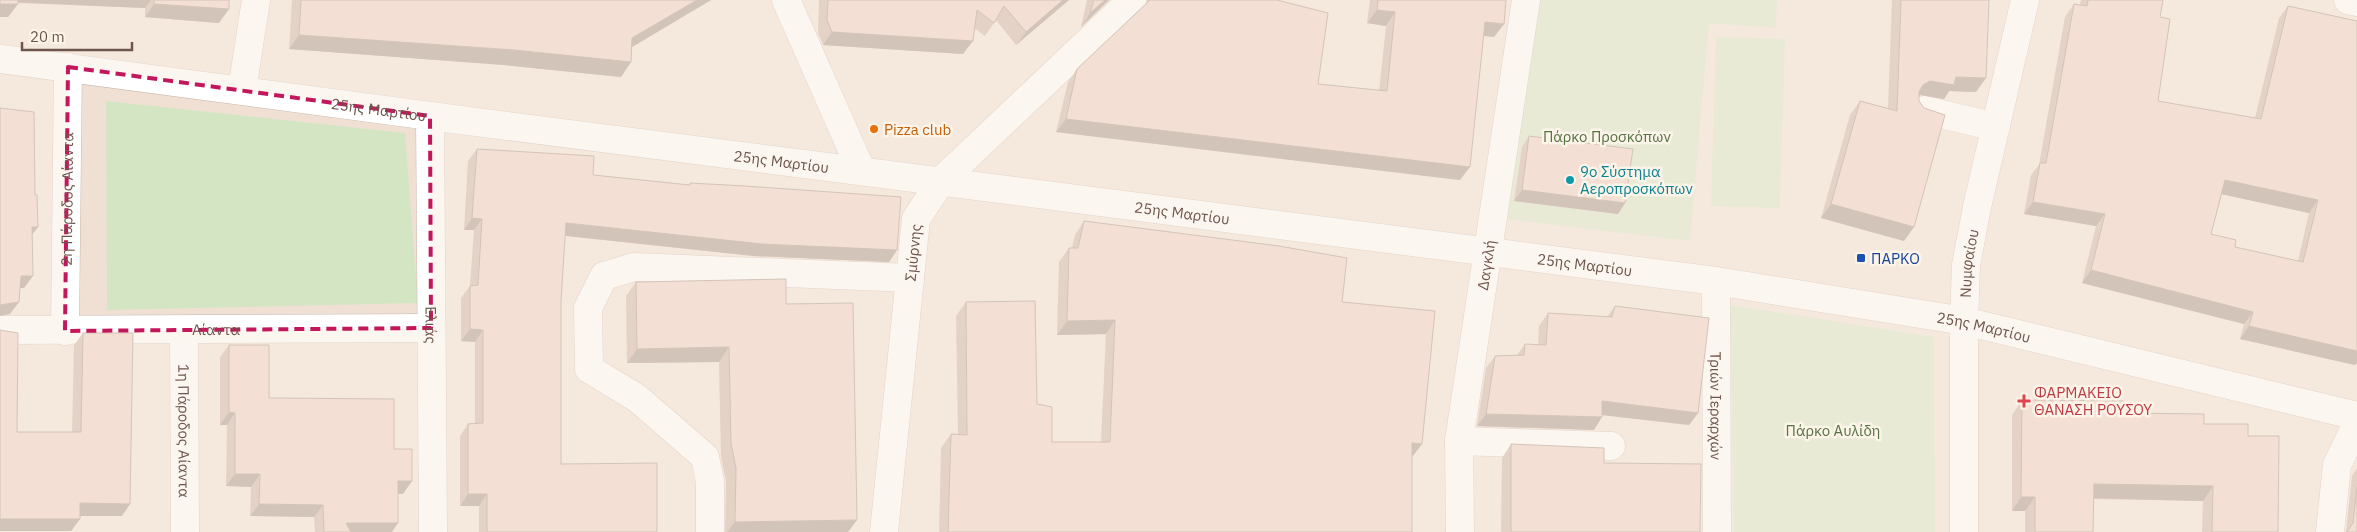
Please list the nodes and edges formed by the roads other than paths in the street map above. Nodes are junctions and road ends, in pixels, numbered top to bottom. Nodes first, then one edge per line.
1 (256, 0) edge
2 (786, 0) edge
3 (1132, 0) edge
4 (1526, 0) edge
5 (2025, 0) edge
6 (2348, 0) edge
7 (2357, 2) edge
8 (0, 59) edge
9 (68, 67) junction
10 (242, 90) junction
11 (1924, 110) edge
12 (430, 116) junction
13 (1996, 127) junction
14 (861, 170) junction
15 (942, 181) junction
16 (1487, 250) junction
17 (910, 278) junction
18 (1716, 281) junction
19 (1964, 321) junction
20 (431, 328) junction
21 (0, 330) edge
22 (184, 330) junction
23 (65, 331) junction
24 (2357, 416) edge
25 (2357, 424) edge
26 (1459, 441) junction
27 (1611, 446) dead end
28 (185, 532) edge
29 (433, 532) edge
30 (710, 532) edge
31 (884, 532) edge
32 (1460, 532) edge
33 (1717, 532) edge
34 (1964, 532) edge
35 (2330, 532) edge

1 - 10 street
2 - 14 street
3 - 15 street, Σμύρνης
4 - 16 street, Δαγκλή
5 - 13 street, Νυμφαίου
6 - 7 street
8 - 9 street, 25ης Μαρτίου
9 - 10 street, 25ης Μαρτίου
9 - 23 street, 2η Πάροδος Αίαντα
10 - 12 street, 25ης Μαρτίου
11 - 13 street
12 - 14 street, 25ης Μαρτίου
12 - 20 street, Ελιάς
13 - 19 street, Νυμφαίου
14 - 15 street, 25ης Μαρτίου
15 - 16 street, 25ης Μαρτίου
15 - 17 street, Σμύρνης
16 - 18 street, 25ης Μαρτίου
16 - 26 street, Δαγκλή
17 - 30 street
17 - 31 street, Σμύρνης
18 - 19 street, 25ης Μαρτίου
18 - 33 street, Τριών Ιεραρχών
19 - 24 street, 25ης Μαρτίου
19 - 34 street, Νυμφαίου
20 - 22 street, Αίαντα
20 - 29 street, Ελιάς
21 - 23 street, Αίαντα
22 - 23 street, Αίαντα
22 - 28 street, 1η Πάροδος Αίαντα
25 - 35 street
26 - 27 street
26 - 32 street, Δαγκλή

